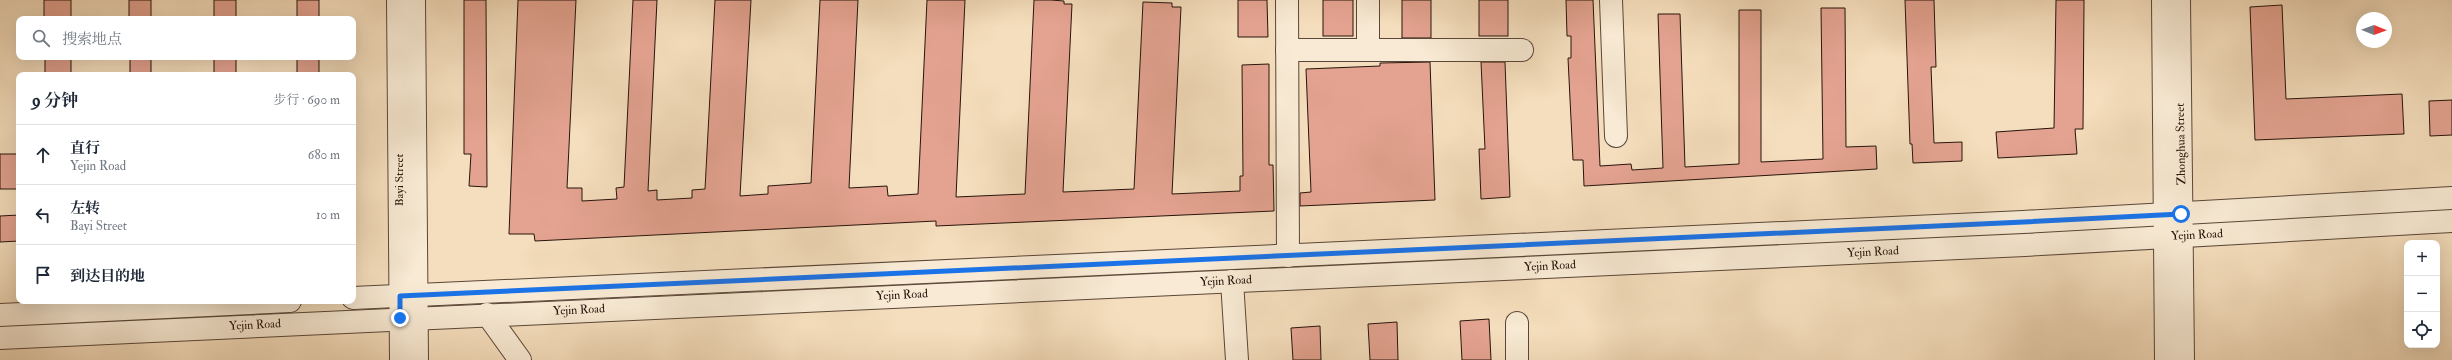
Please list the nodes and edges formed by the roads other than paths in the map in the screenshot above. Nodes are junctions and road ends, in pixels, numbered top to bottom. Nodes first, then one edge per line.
1 (398, 0) edge
2 (414, 0) edge
3 (1287, 0) edge
4 (1368, 0) edge
5 (1611, 0) edge
6 (2163, 0) edge
7 (2179, 0) edge
8 (1287, 50) junction
9 (1368, 50) junction
10 (1522, 50) dead end
11 (1616, 136) dead end
12 (2452, 198) edge
13 (2173, 214) junction
14 (2452, 221) edge
15 (2173, 237) junction
16 (1288, 256) junction
17 (1232, 281) junction
18 (408, 295) junction
19 (356, 298) edge
20 (228, 304) edge
21 (487, 314) junction
22 (0, 315) edge
23 (408, 318) junction
24 (1517, 323) dead end
25 (0, 338) edge
26 (400, 360) edge
27 (417, 360) edge
28 (520, 360) edge
29 (1237, 360) edge
30 (1517, 360) edge
31 (2166, 360) edge
32 (2183, 360) edge

1 - 18 street, Bayi Street
2 - 18 street, Bayi Street
3 - 8 street
4 - 9 street
5 - 11 street
6 - 13 street, Zhonghua Street
7 - 13 street, Zhonghua Street
8 - 9 street
8 - 16 street
9 - 10 street
12 - 13 street, Yejin Road
13 - 15 street, Zhonghua Street
13 - 16 street, Yejin Road
14 - 15 street, Yejin Road
15 - 17 street, Yejin Road
15 - 31 street, Zhonghua Street
15 - 32 street, Zhonghua Street
16 - 18 street, Yejin Road
17 - 21 street, Yejin Road
17 - 29 street
18 - 19 street, Yejin Road
18 - 23 street, Bayi Street
20 - 22 street, Yejin Road
21 - 23 street, Yejin Road
21 - 28 street
23 - 25 street, Yejin Road
23 - 26 street, Bayi Street
23 - 27 street, Bayi Street
24 - 30 street

